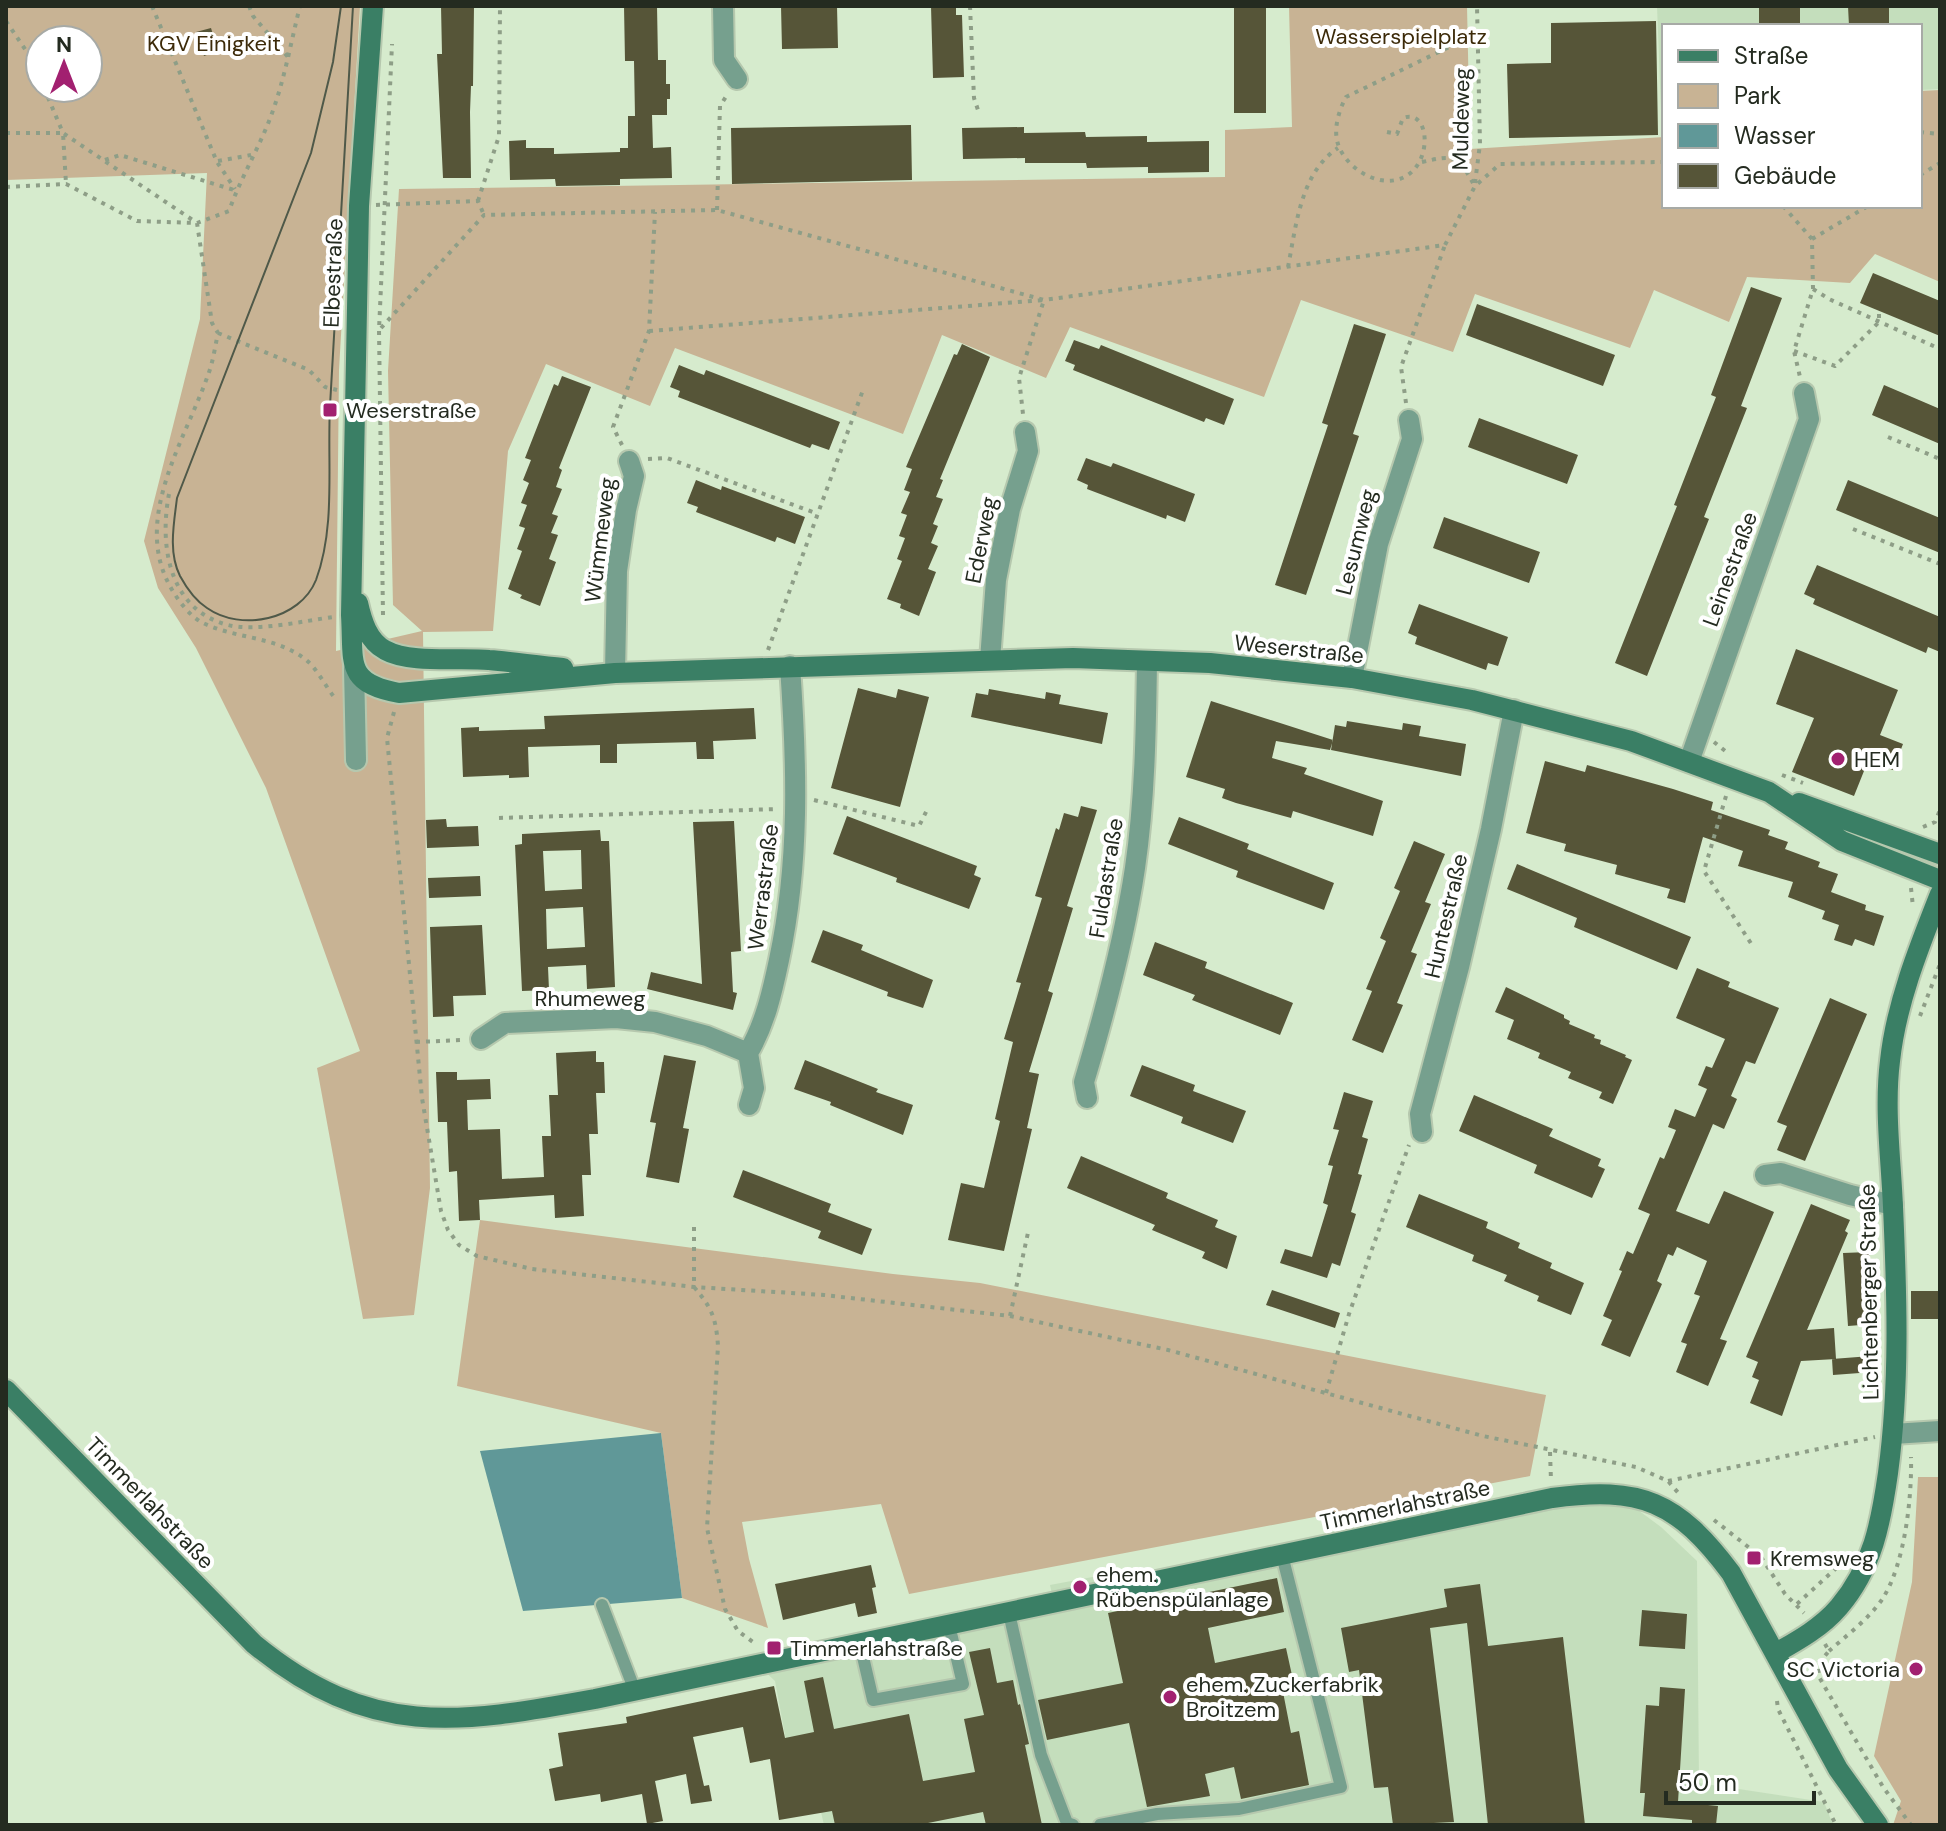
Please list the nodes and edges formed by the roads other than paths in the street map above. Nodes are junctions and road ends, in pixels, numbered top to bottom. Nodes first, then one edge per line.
1 (373, 6) edge
2 (723, 6) edge
3 (737, 79) road end
4 (1804, 393) road end
5 (1409, 420) road end
6 (1025, 432) road end
7 (629, 461) road end
8 (353, 542) junction
9 (990, 660) junction
10 (1147, 661) junction
11 (790, 666) junction
12 (354, 668) junction
13 (615, 673) junction
14 (1352, 678) junction
15 (1514, 710) junction
16 (356, 760) dead end
17 (1689, 762) junction
18 (1769, 792) junction
19 (1940, 854) edge
20 (1940, 880) edge
21 (1940, 894) edge
22 (481, 1039) road end
23 (748, 1053) junction
24 (1087, 1098) dead end
25 (749, 1105) dead end
26 (1422, 1132) road end
27 (1765, 1175) dead end
28 (1893, 1205) junction
29 (6, 1390) edge
30 (1940, 1431) edge
31 (1893, 1434) junction
32 (1282, 1555) junction
33 (602, 1605) dead end
34 (1009, 1613) junction
35 (949, 1625) junction
36 (860, 1644) junction
37 (1776, 1653) junction
38 (635, 1691) junction
39 (1073, 1825) edge
40 (1100, 1825) edge
41 (1878, 1825) edge

1 - 8 street, Elbestraße
2 - 3 street
4 - 17 street, Leinestraße
5 - 14 street, Lesumweg
6 - 9 street, Ederweg
7 - 13 street, Wümmeweg
8 - 12 street
8 - 13 street, Weserstraße
9 - 10 street, Weserstraße
9 - 11 street, Weserstraße
10 - 14 street, Weserstraße
10 - 24 street, Fuldastraße
11 - 13 street, Weserstraße
11 - 23 street, Werrastraße
12 - 13 street, Weserstraße
12 - 16 street
14 - 15 street, Weserstraße
15 - 17 street, Weserstraße
15 - 26 street, Huntestraße
17 - 18 street, Weserstraße
18 - 19 street
18 - 20 street, Weserstraße
21 - 28 street, Lichtenberger Straße
22 - 23 street, Rhumeweg
23 - 25 street
27 - 28 street
28 - 31 street, Lichtenberger Straße
29 - 38 street, Timmerlahstraße
30 - 31 street
31 - 37 street, Lichtenberger Straße
32 - 34 street, Timmerlahstraße
32 - 37 street, Timmerlahstraße
32 - 40 lane
33 - 38 lane
34 - 35 street, Timmerlahstraße
34 - 39 lane
35 - 36 street, Timmerlahstraße
35 - 36 lane
36 - 38 street, Timmerlahstraße
37 - 41 street, Timmerlahstraße

